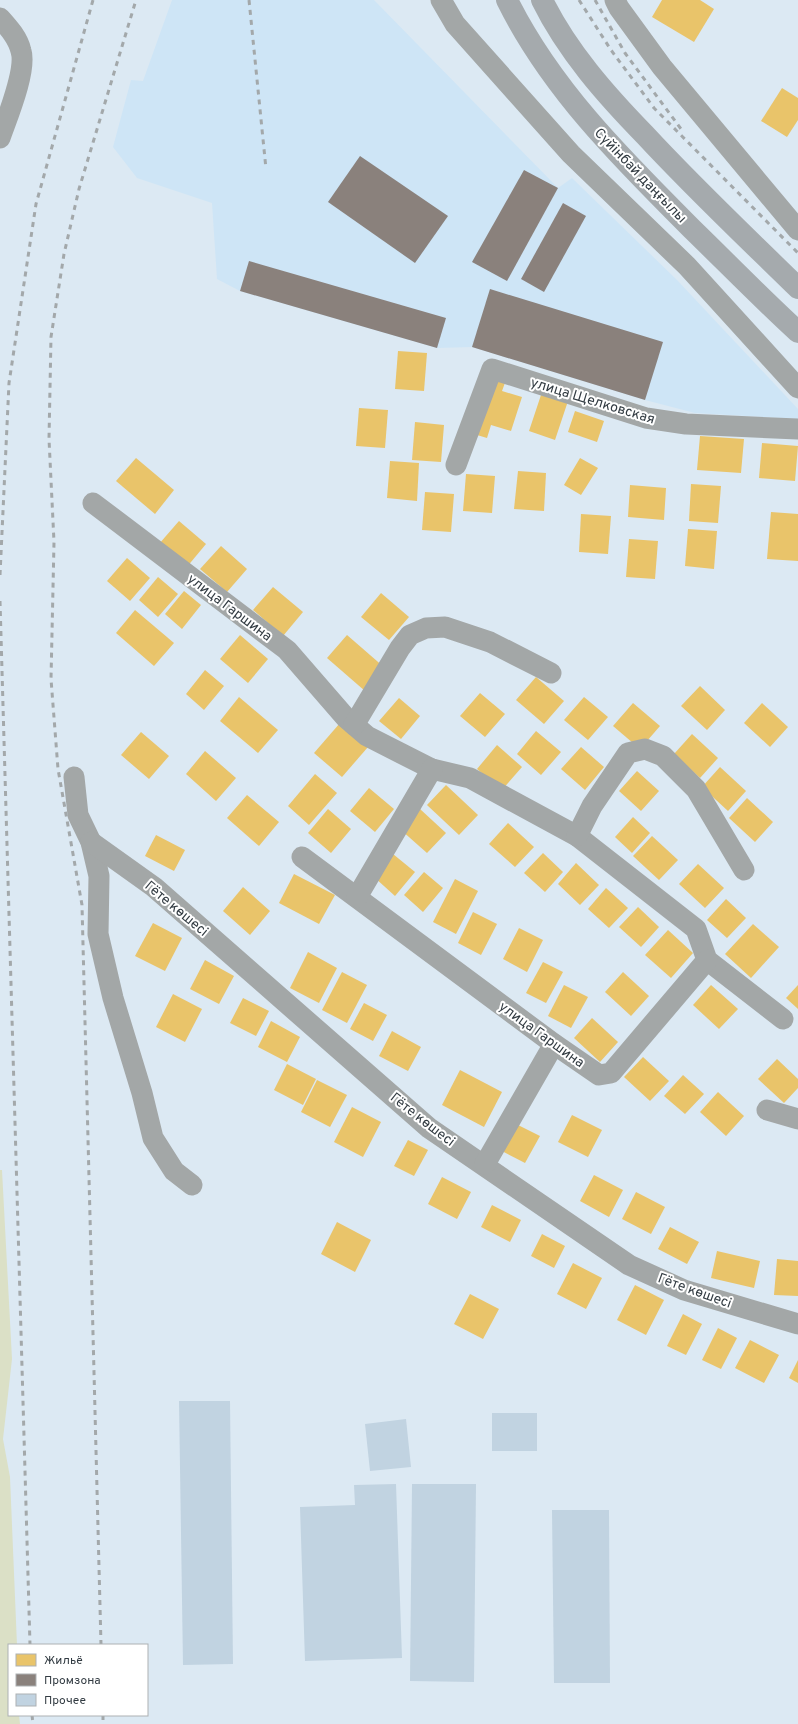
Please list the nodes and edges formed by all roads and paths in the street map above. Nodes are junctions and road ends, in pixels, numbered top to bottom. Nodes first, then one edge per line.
1 (441, 0) edge
2 (507, 0) edge
3 (542, 0) edge
4 (615, 0) edge
5 (0, 18) edge
6 (0, 138) edge
7 (798, 230) edge
8 (798, 288) edge
9 (792, 327) edge
10 (798, 388) edge
11 (798, 428) edge
12 (456, 465) dead end
13 (93, 503) dead end
14 (551, 673) dead end
15 (354, 725) junction
16 (432, 769) junction
17 (74, 777) dead end
18 (577, 836) junction
19 (91, 842) junction
20 (302, 857) dead end
21 (744, 870) dead end
22 (357, 897) junction
23 (707, 960) junction
24 (783, 1019) dead end
25 (554, 1044) junction
26 (767, 1110) dead end
27 (798, 1119) edge
28 (485, 1164) junction
29 (192, 1185) dead end
30 (798, 1324) edge

1 - 10 street
2 - 9 main road, Сүйінбай даңғылы
3 - 8 main road
4 - 7 street
5 - 6 street
11 - 12 street, улица Щелковская
13 - 15 street, улица Гаршина
14 - 15 street
15 - 16 street, улица Гаршина
16 - 18 street, улица Гаршина
16 - 22 street
17 - 19 street
18 - 21 street
18 - 23 street, улица Гаршина
19 - 28 street, Гёте көшесі
19 - 29 street
20 - 22 street, улица Гаршина
22 - 25 street, улица Гаршина
23 - 24 street
23 - 25 street, улица Гаршина
25 - 28 street
26 - 27 street
28 - 30 street, Гёте көшесі

